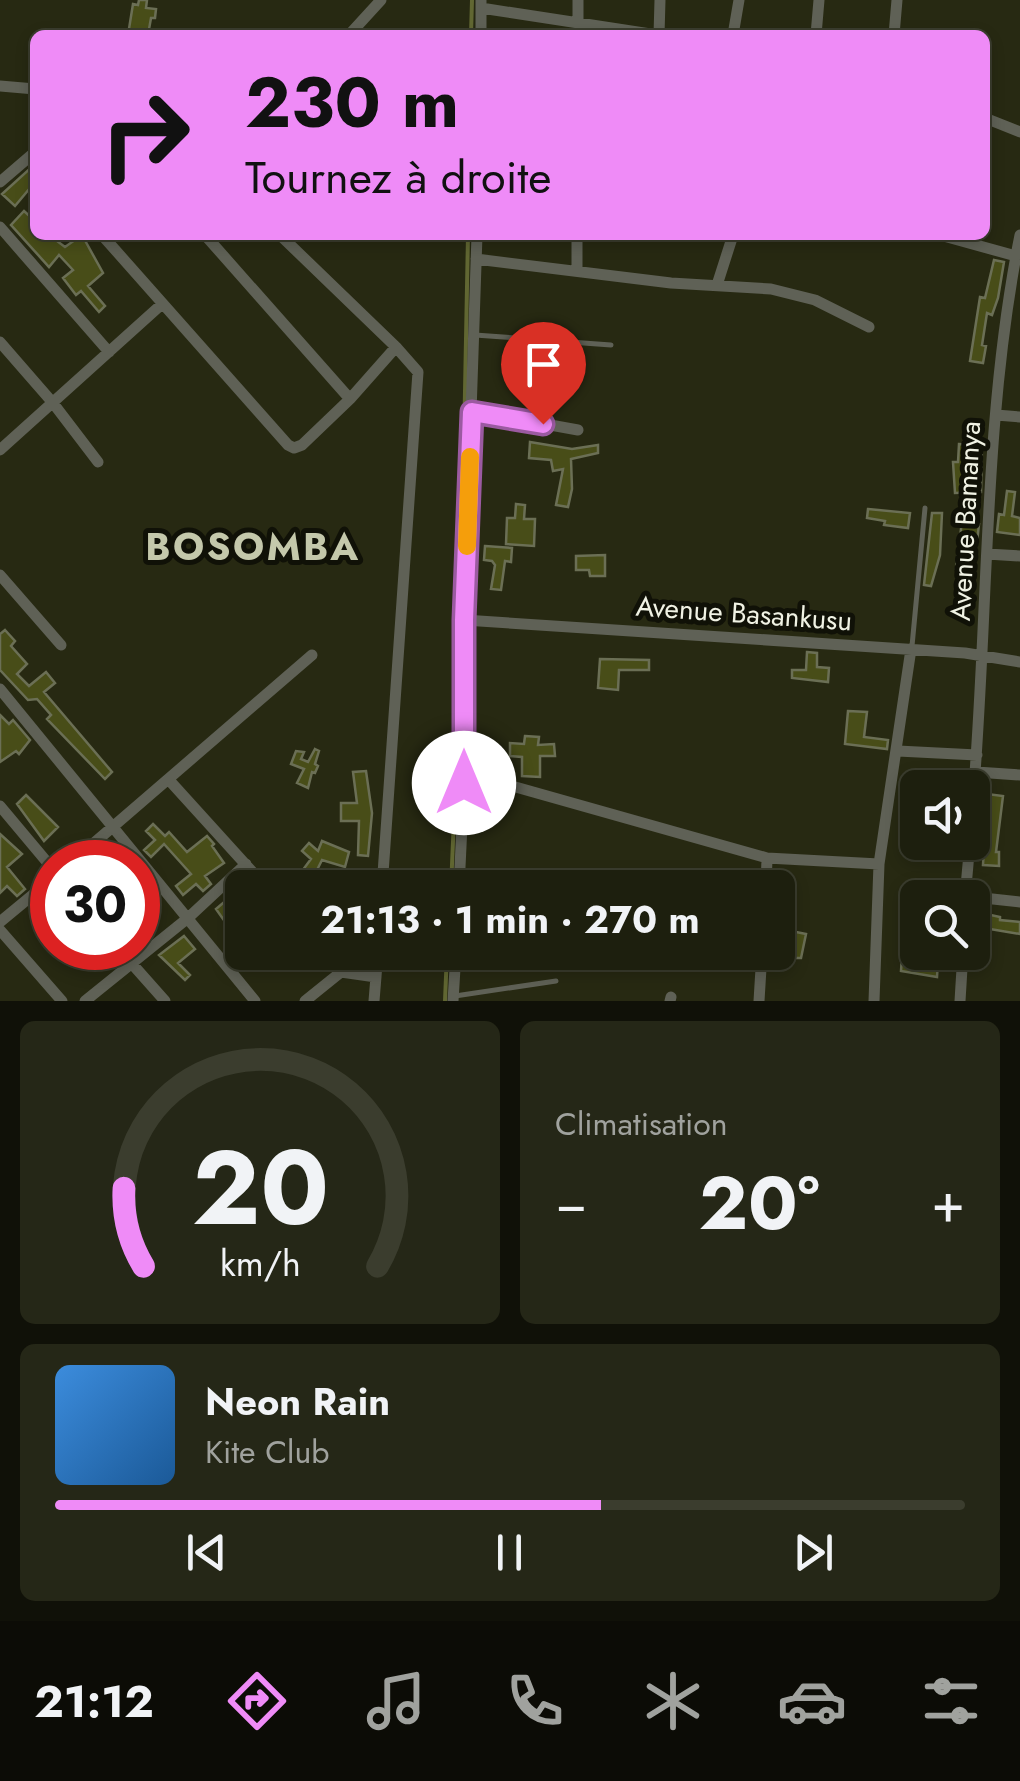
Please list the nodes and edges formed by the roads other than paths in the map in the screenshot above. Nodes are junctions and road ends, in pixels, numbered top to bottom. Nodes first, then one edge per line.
1 (380, 0) edge
2 (578, 0) edge
3 (660, 0) edge
4 (739, 0) edge
5 (818, 0) edge
6 (897, 0) edge
7 (481, 4) edge
8 (578, 28) edge
9 (353, 30) edge
10 (480, 30) edge
11 (658, 30) edge
12 (735, 30) edge
13 (816, 30) edge
14 (894, 30) edge
15 (0, 86) edge
16 (30, 88) edge
17 (990, 120) edge
18 (1020, 132) edge
19 (30, 157) edge
20 (0, 182) edge
21 (0, 227) edge
22 (1020, 235) edge
23 (106, 240) edge
24 (209, 240) edge
25 (285, 240) edge
26 (477, 240) edge
27 (577, 240) edge
28 (731, 240) edge
29 (958, 240) edge
30 (1016, 256) junction
31 (476, 259) junction
32 (577, 270) junction
33 (717, 286) junction
34 (162, 304) junction
35 (1006, 316) junction
36 (1020, 316) edge
37 (869, 326) dead end
38 (476, 335) junction
39 (0, 342) edge
40 (611, 344) dead end
41 (396, 347) junction
42 (109, 352) junction
43 (350, 398) junction
44 (54, 403) junction
45 (472, 412) junction
46 (996, 415) junction
47 (1020, 417) edge
48 (578, 430) dead end
49 (0, 450) edge
50 (98, 462) dead end
51 (925, 508) dead end
52 (987, 554) junction
53 (1020, 556) edge
54 (0, 575) edge
55 (464, 620) junction
56 (61, 645) dead end
57 (912, 649) junction
58 (312, 655) dead end
59 (983, 657) junction
60 (1020, 662) edge
61 (0, 688) edge
62 (898, 751) junction
63 (976, 755) junction
64 (976, 770) edge
65 (990, 773) edge
66 (1020, 775) edge
67 (168, 780) junction
68 (464, 783) junction
69 (0, 806) edge
70 (114, 826) junction
71 (98, 840) edge
72 (30, 842) edge
73 (767, 858) junction
74 (246, 864) junction
75 (879, 864) junction
76 (251, 870) edge
77 (383, 870) edge
78 (460, 870) edge
79 (767, 870) edge
80 (30, 897) edge
81 (990, 899) edge
82 (1020, 902) edge
83 (188, 918) junction
84 (0, 922) edge
85 (0, 930) edge
86 (160, 942) edge
87 (126, 970) edge
88 (137, 970) edge
89 (377, 970) edge
90 (455, 970) edge
91 (761, 970) edge
92 (961, 970) edge
93 (341, 972) joint
94 (376, 977) junction
95 (556, 981) dead end
96 (57, 999) edge
97 (454, 999) edge
98 (86, 1001) edge
99 (165, 1001) edge
100 (254, 1001) edge
101 (305, 1001) edge
102 (374, 1001) edge
103 (759, 1001) edge
104 (874, 1001) edge
105 (960, 1001) edge

1 - 9 street
2 - 8 street
3 - 11 street
4 - 12 street
5 - 13 street
6 - 14 street
7 - 8 street
7 - 10 street
15 - 16 street
17 - 18 street
19 - 20 street
21 - 42 street
22 - 30 street, Avenue Bamanya
23 - 34 street
24 - 43 street
25 - 41 street
26 - 31 street
27 - 32 street
28 - 33 street
29 - 30 street
30 - 35 street, Avenue Bamanya
31 - 32 street
31 - 38 street
32 - 33 street
33 - 37 street
34 - 42 street
34 - 43 street
35 - 36 street
35 - 46 street, Avenue Bamanya
38 - 40 lane
38 - 45 street
39 - 44 street
41 - 43 street
41 - 77 street
42 - 44 street
44 - 49 street
44 - 50 street
45 - 48 street
45 - 55 street
46 - 47 street
46 - 52 street, Avenue Bamanya
51 - 57 lane
52 - 53 street
52 - 59 street, Avenue Bamanya
54 - 56 street
55 - 57 street, Avenue Basankusu
55 - 68 street
57 - 59 street, Avenue Basankusu
57 - 62 street
58 - 67 street
59 - 60 street, Avenue Basankusu
59 - 63 street, Avenue Bamanya
61 - 70 street
62 - 63 street
62 - 75 street
63 - 64 street, Avenue Bamanya
65 - 66 street
67 - 70 street
67 - 74 street
68 - 73 street
68 - 78 street
69 - 72 street
70 - 71 street
70 - 83 street
73 - 75 street
73 - 79 street
74 - 76 street
74 - 83 street
75 - 104 street
80 - 84 street
81 - 82 street
83 - 86 street
83 - 100 street
85 - 96 street
87 - 98 street
88 - 99 street
89 - 94 street
90 - 97 street
91 - 103 street
92 - 105 street
93 - 94 street
93 - 101 street
94 - 102 street
95 - 97 lane

